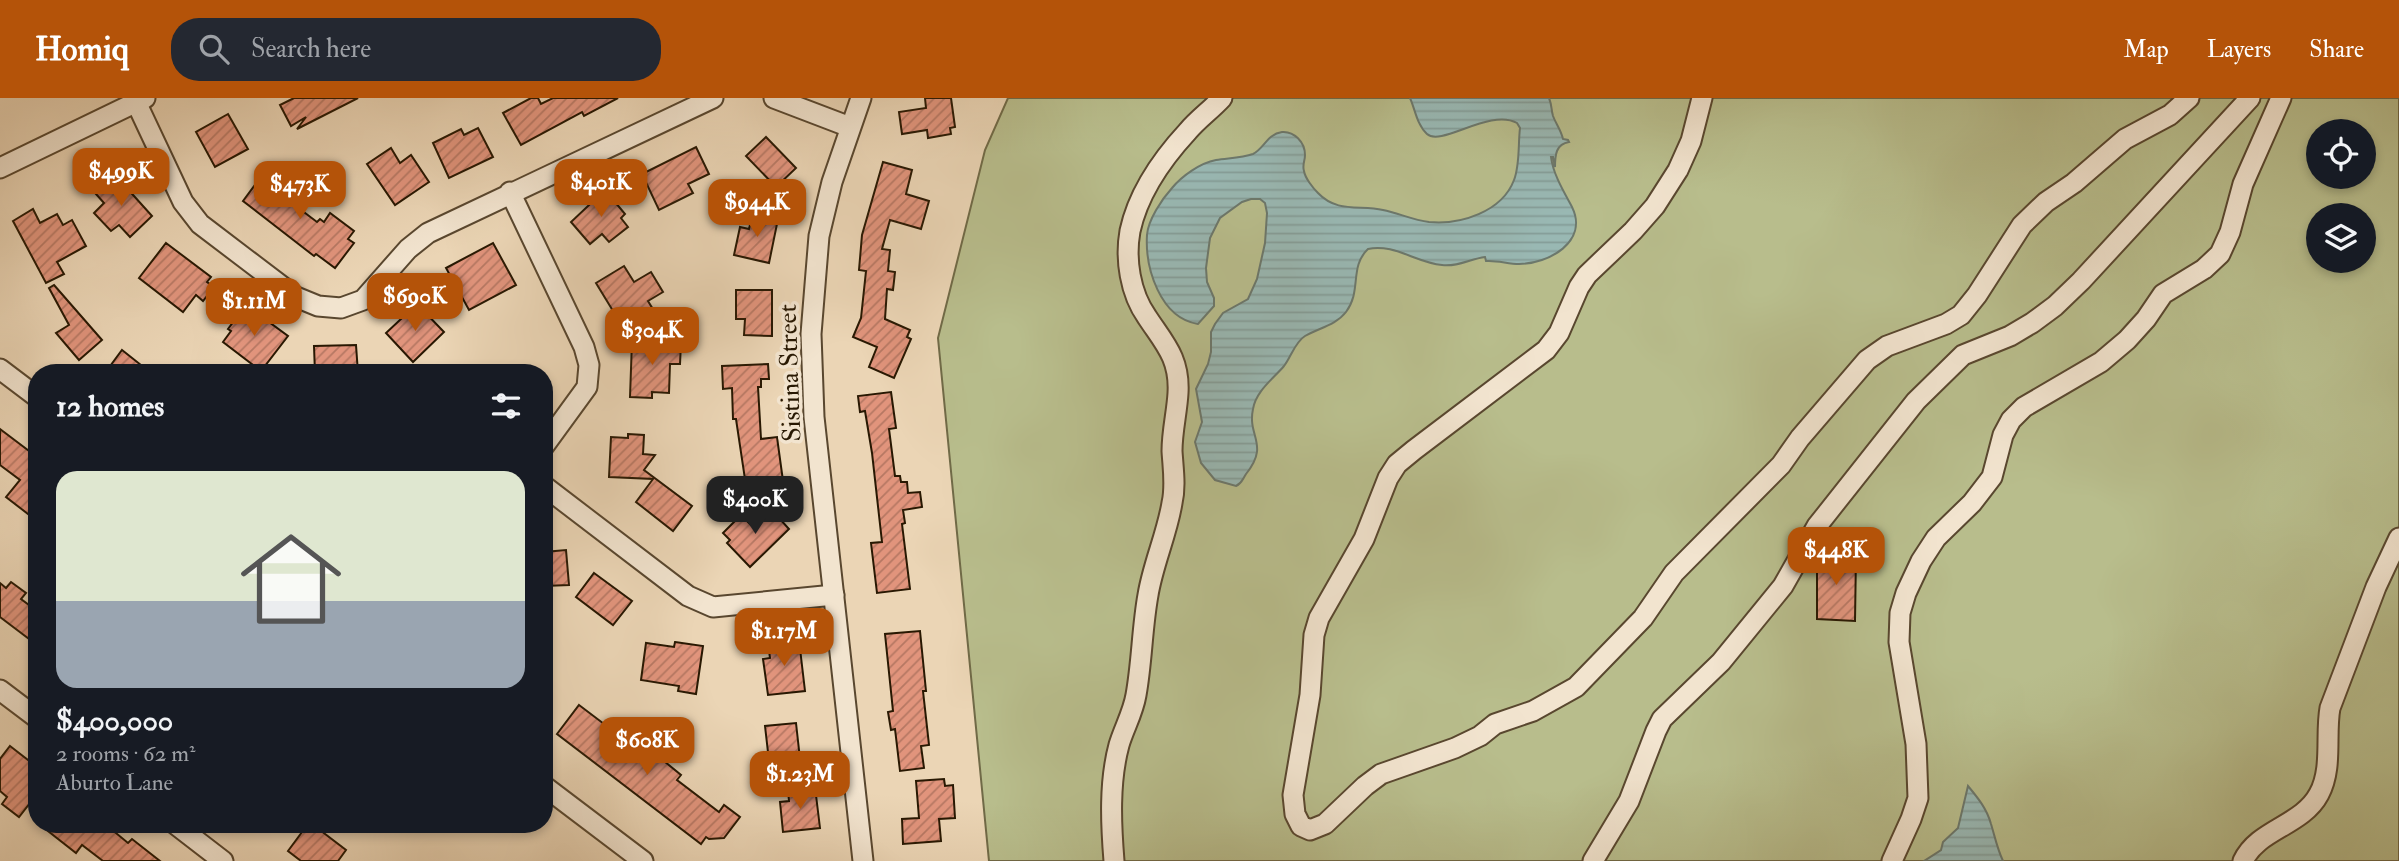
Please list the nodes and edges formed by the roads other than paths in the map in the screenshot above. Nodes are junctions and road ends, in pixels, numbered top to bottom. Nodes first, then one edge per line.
1 (713, 98) edge
2 (774, 98) edge
3 (860, 98) edge
4 (1222, 98) edge
5 (1702, 98) edge
6 (2189, 98) edge
7 (2250, 98) edge
8 (2281, 98) edge
9 (141, 100) edge
10 (850, 127) junction
11 (0, 168) edge
12 (510, 192) junction
13 (0, 369) edge
14 (28, 390) edge
15 (553, 434) edge
16 (553, 493) edge
17 (2399, 538) edge
18 (834, 595) junction
19 (0, 690) edge
20 (28, 711) edge
21 (553, 793) edge
22 (187, 833) edge
23 (223, 861) edge
24 (643, 861) edge
25 (863, 861) edge
26 (1114, 861) edge
27 (1593, 861) edge
28 (1892, 861) edge
29 (2243, 861) edge

1 - 12 street
2 - 10 street
3 - 10 street, Sistina Street
4 - 26 street
5 - 6 street
7 - 27 street
8 - 28 street
9 - 11 street
9 - 12 street
10 - 18 street, Sistina Street
12 - 15 street
13 - 14 street
16 - 18 street
17 - 29 street
18 - 25 street, Sistina Street
19 - 20 street
21 - 24 street
22 - 23 street

